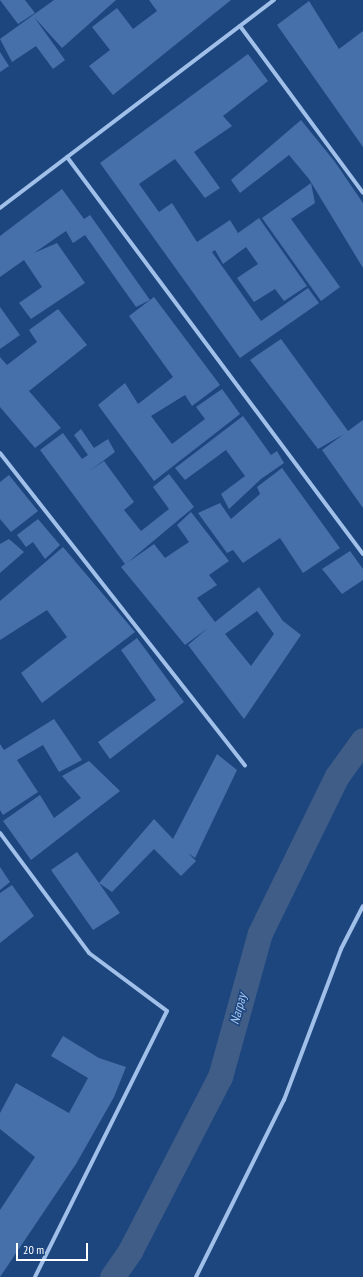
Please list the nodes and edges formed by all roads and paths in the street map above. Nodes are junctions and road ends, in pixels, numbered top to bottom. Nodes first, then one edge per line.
1 (274, 0) edge
2 (240, 26) junction
3 (67, 157) junction
4 (363, 193) edge
5 (0, 208) edge
6 (0, 453) edge
7 (363, 554) edge
8 (245, 766) dead end
9 (0, 833) edge
10 (363, 906) edge
11 (35, 1277) edge
12 (196, 1277) edge

1 - 2 street
2 - 3 street
2 - 4 street
3 - 5 street
3 - 7 street
6 - 8 street
9 - 11 street
10 - 12 street

